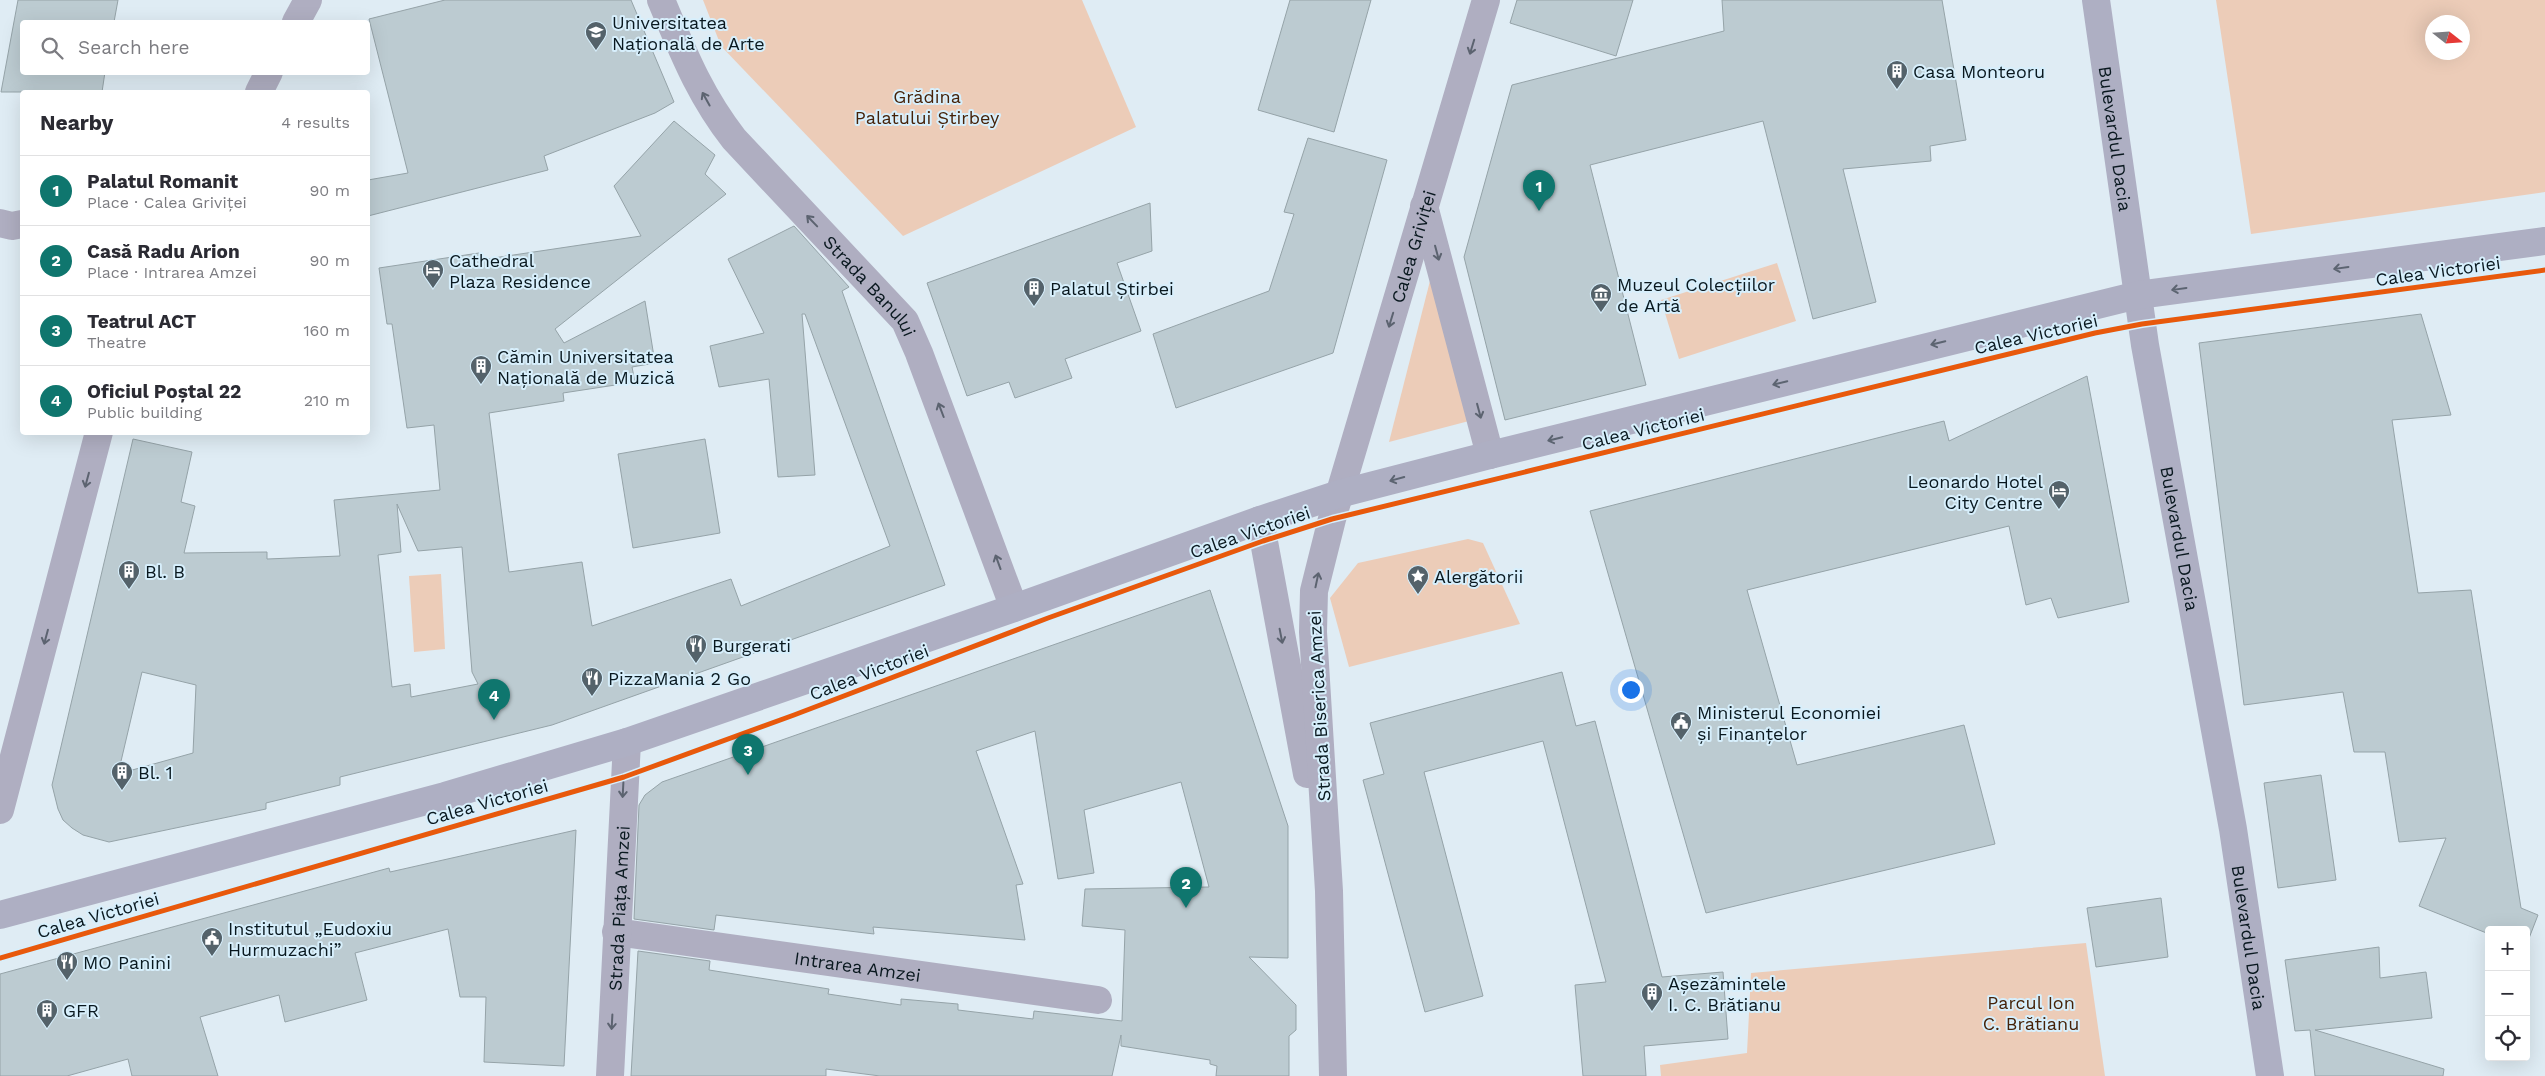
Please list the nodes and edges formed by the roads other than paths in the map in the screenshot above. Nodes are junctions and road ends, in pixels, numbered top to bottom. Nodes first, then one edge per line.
1 (308, 0) edge
2 (661, 0) edge
3 (1486, 0) edge
4 (2096, 0) edge
5 (297, 20) edge
6 (268, 75) edge
7 (260, 90) edge
8 (1424, 206) junction
9 (2545, 241) edge
10 (2138, 295) junction
11 (99, 435) edge
12 (1490, 454) junction
13 (1339, 494) junction
14 (1260, 520) junction
15 (1014, 608) junction
16 (627, 742) junction
17 (0, 810) edge
18 (1329, 891) junction
19 (0, 915) edge
20 (616, 932) junction
21 (1098, 1000) dead end
22 (610, 1076) edge
23 (1333, 1076) edge
24 (2270, 1076) edge

1 - 5 street
15 -> 2 street, Strada Banului
3 -> 8 street, Calea Griviței
4 - 10 main road, Bulevardul Dacia
6 - 7 street
8 -> 12 street
8 -> 13 street, Calea Griviței
9 -> 10 main road, Calea Victoriei
10 -> 12 main road, Calea Victoriei
10 - 24 main road, Bulevardul Dacia
11 -> 17 street
12 -> 13 main road, Calea Victoriei
13 - 14 main road, Calea Victoriei
18 -> 13 street, Strada Biserica Amzei
14 - 15 main road, Calea Victoriei
14 -> 18 street, Strada Biserica Amzei
15 - 16 main road, Calea Victoriei
16 - 19 main road, Calea Victoriei
16 -> 20 street, Strada Piața Amzei
18 - 23 street, Strada Biserica Amzei
20 - 21 street, Intrarea Amzei
20 -> 22 street, Strada Piața Amzei

